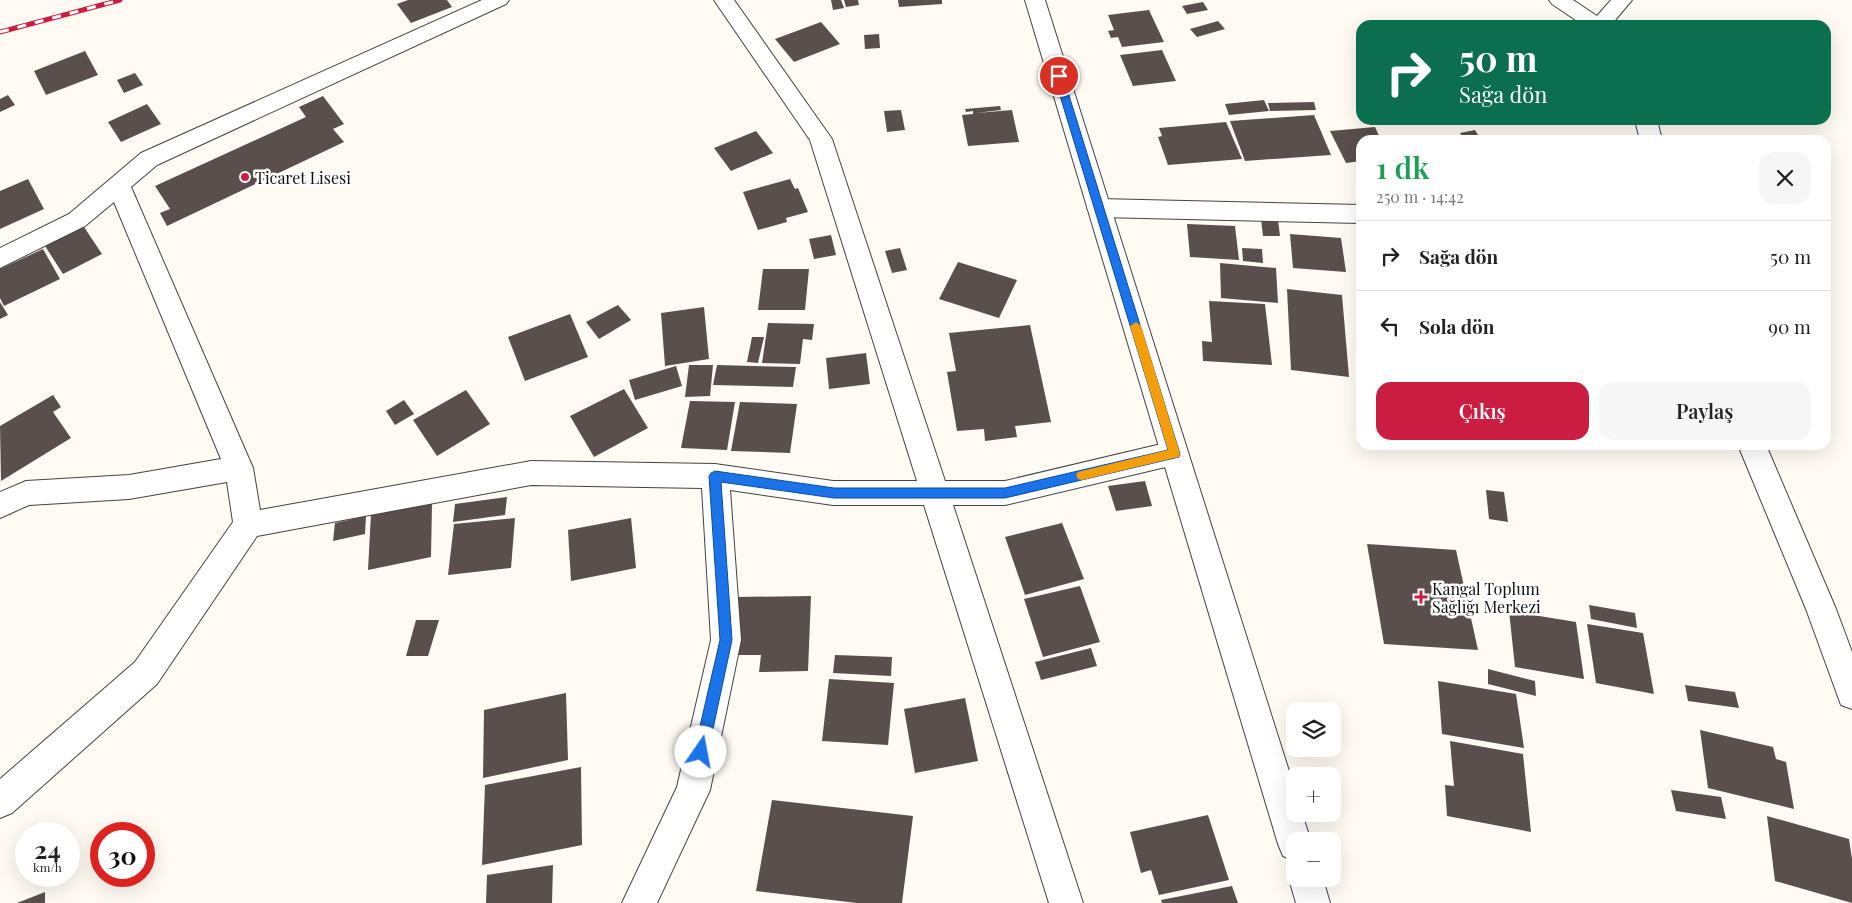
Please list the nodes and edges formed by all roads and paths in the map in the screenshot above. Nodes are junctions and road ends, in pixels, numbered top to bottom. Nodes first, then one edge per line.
1 (499, 0) edge
2 (724, 0) edge
3 (1035, 0) edge
4 (1559, 0) edge
5 (1622, 0) edge
6 (1590, 20) edge
7 (1603, 20) edge
8 (118, 185) junction
9 (1099, 208) junction
10 (1356, 214) edge
11 (0, 259) edge
12 (1754, 450) edge
13 (1174, 454) junction
14 (239, 468) junction
15 (715, 476) junction
16 (934, 492) junction
17 (0, 505) edge
18 (248, 525) junction
19 (1852, 694) edge
20 (0, 801) edge
21 (1291, 832) edge
22 (1308, 887) edge
23 (639, 903) edge
24 (1066, 903) edge
25 (1313, 903) edge

1 - 8 street
2 - 16 street
3 - 9 street
4 - 6 street
5 - 7 street
8 - 11 street
8 - 14 street
9 - 10 street
9 - 13 street
12 - 19 street
13 - 16 street
13 - 21 street
14 - 17 street
14 - 18 street
15 - 16 street
15 - 18 street
15 - 23 street
16 - 24 street
18 - 20 street
22 - 25 street

